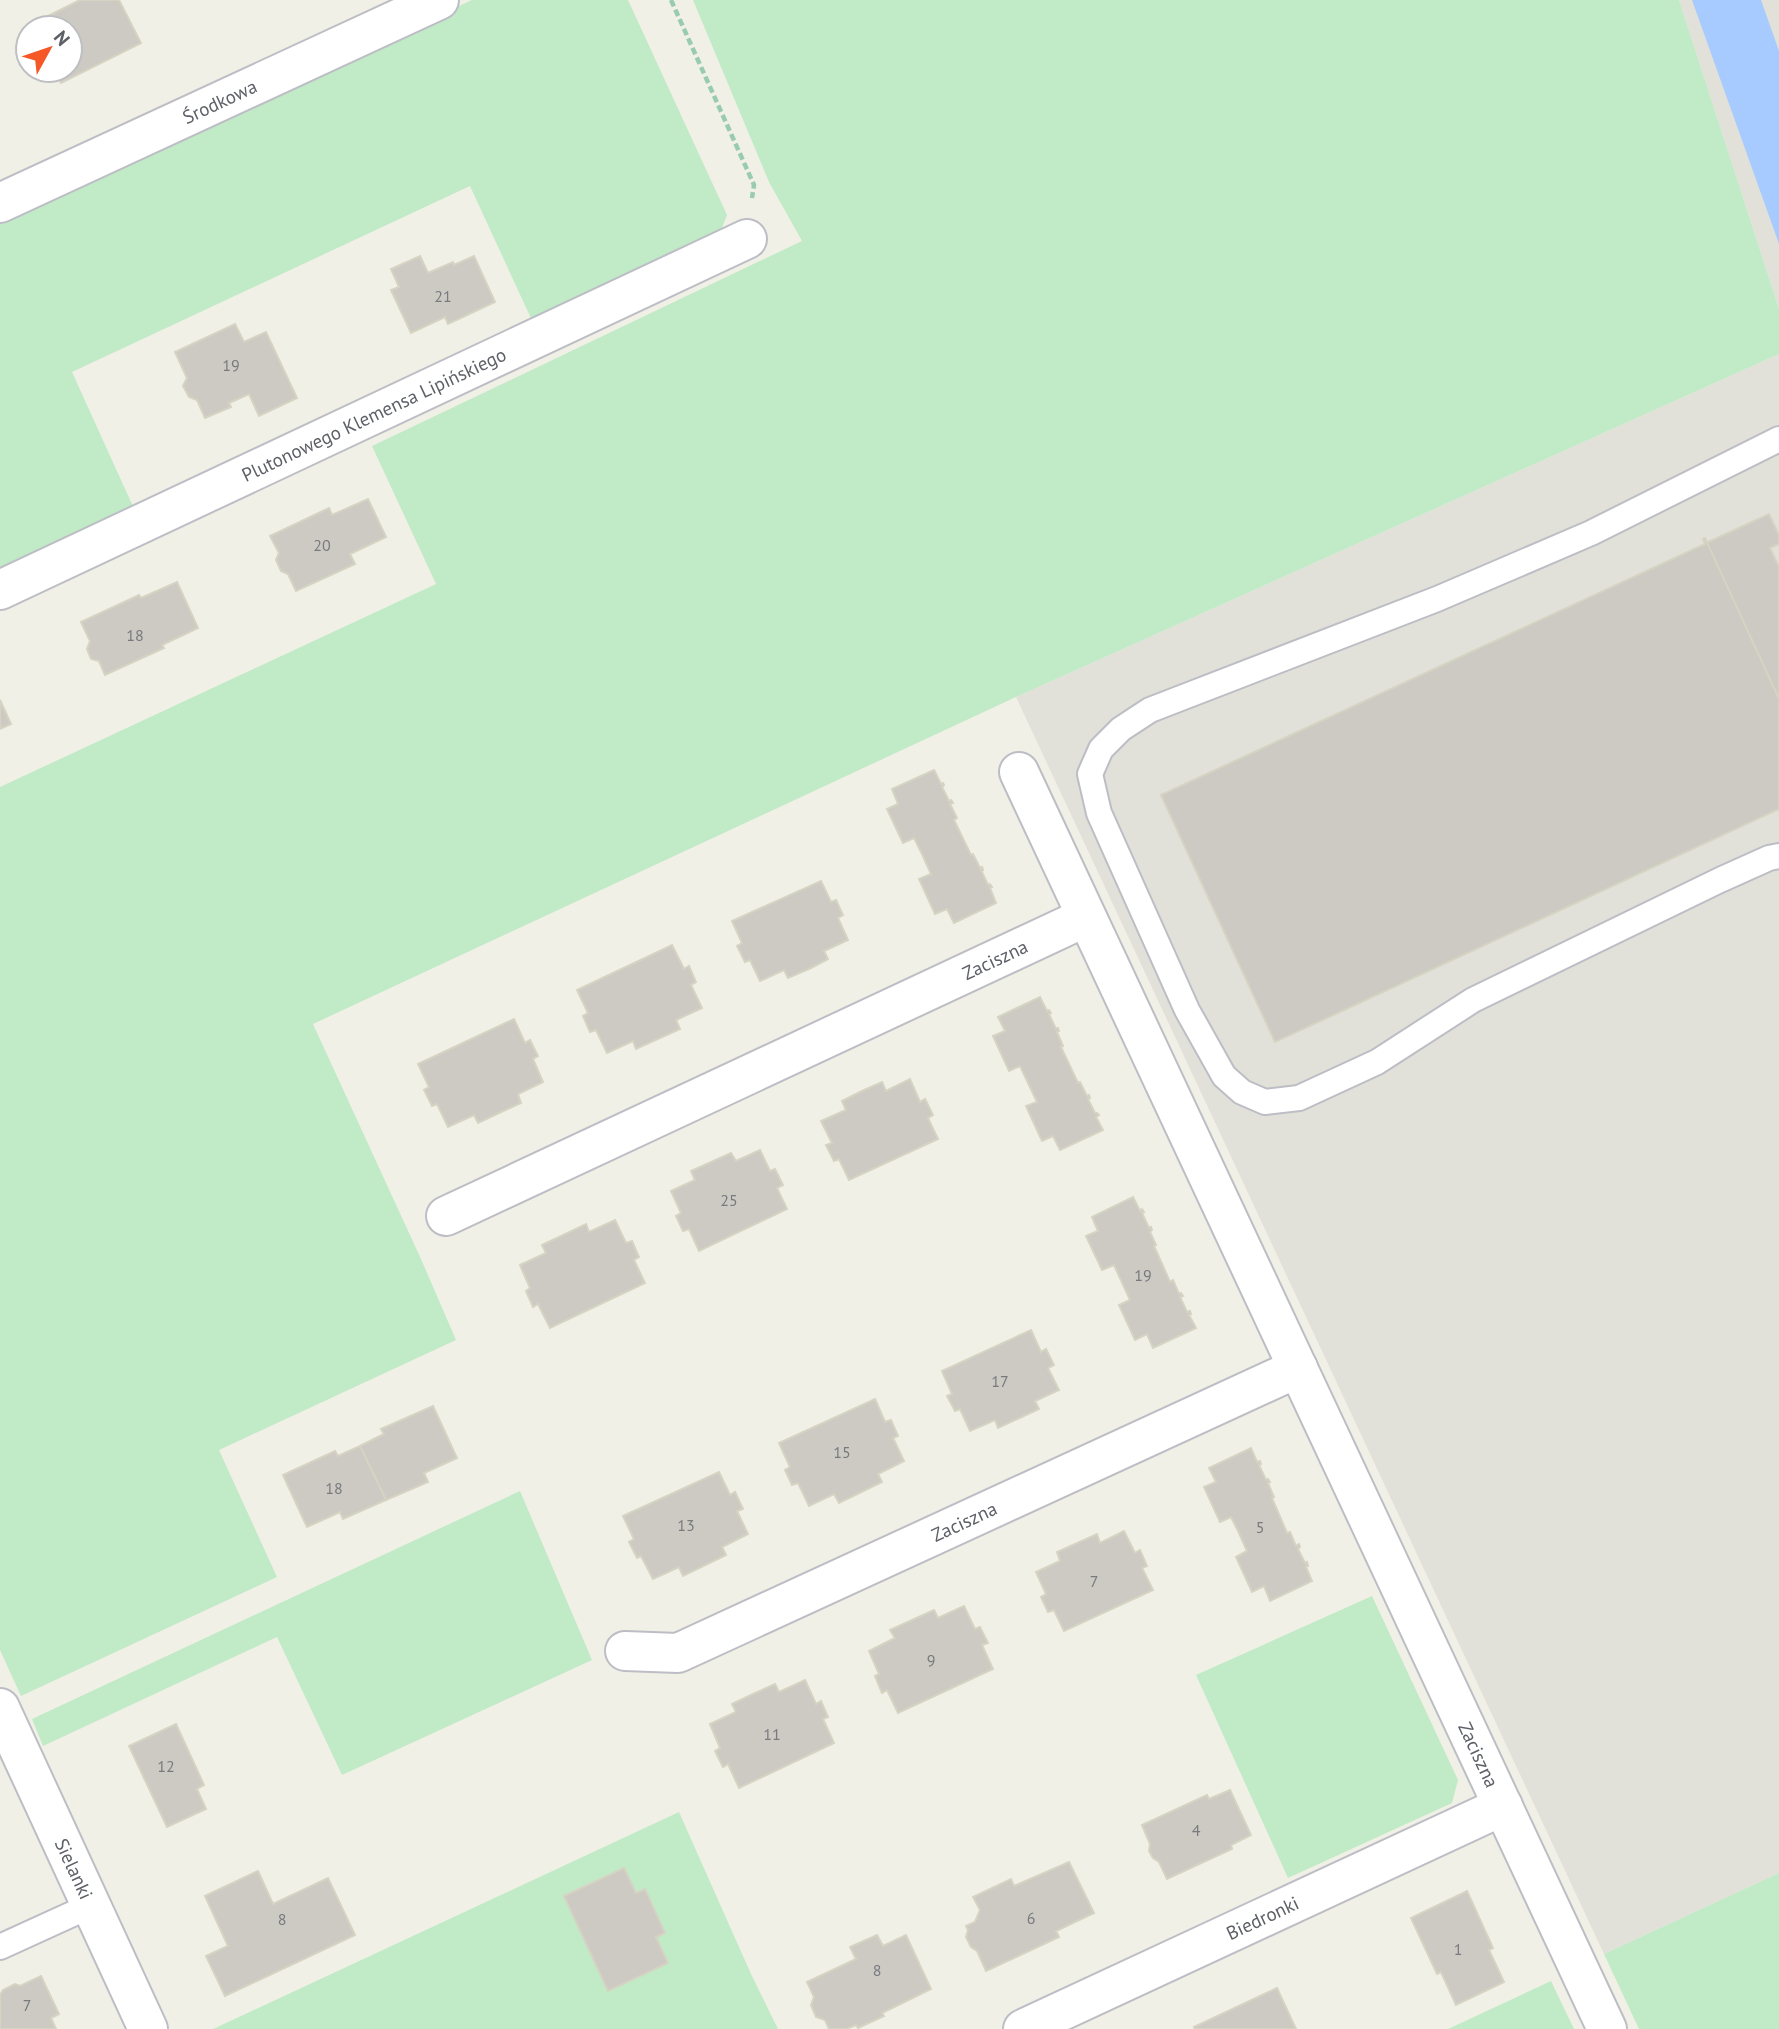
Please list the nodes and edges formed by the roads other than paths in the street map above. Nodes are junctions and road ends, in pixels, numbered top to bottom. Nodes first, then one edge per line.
1 (439, 0) edge
2 (0, 203) edge
3 (747, 239) road end
4 (1779, 439) edge
5 (0, 590) edge
6 (1019, 772) dead end
7 (1779, 856) edge
8 (1086, 917) junction
9 (446, 1216) dead end
10 (1298, 1368) junction
11 (625, 1651) dead end
12 (0, 1708) edge
13 (1503, 1806) junction
14 (92, 1905) junction
15 (0, 1948) edge
16 (148, 2029) edge
17 (1023, 2029) edge
18 (1607, 2029) edge

1 - 2 street, Środkowa
3 - 5 street, Plutonowego Klemensa Lipińskiego
4 - 7 lane
6 - 8 street, Zaciszna
8 - 9 street, Zaciszna
8 - 10 street, Zaciszna
10 - 11 street, Zaciszna
10 - 13 street, Zaciszna
12 - 14 street, Sielanki
13 - 17 street, Biedronki
13 - 18 street, Zaciszna
14 - 15 lane
14 - 16 street, Sielanki

